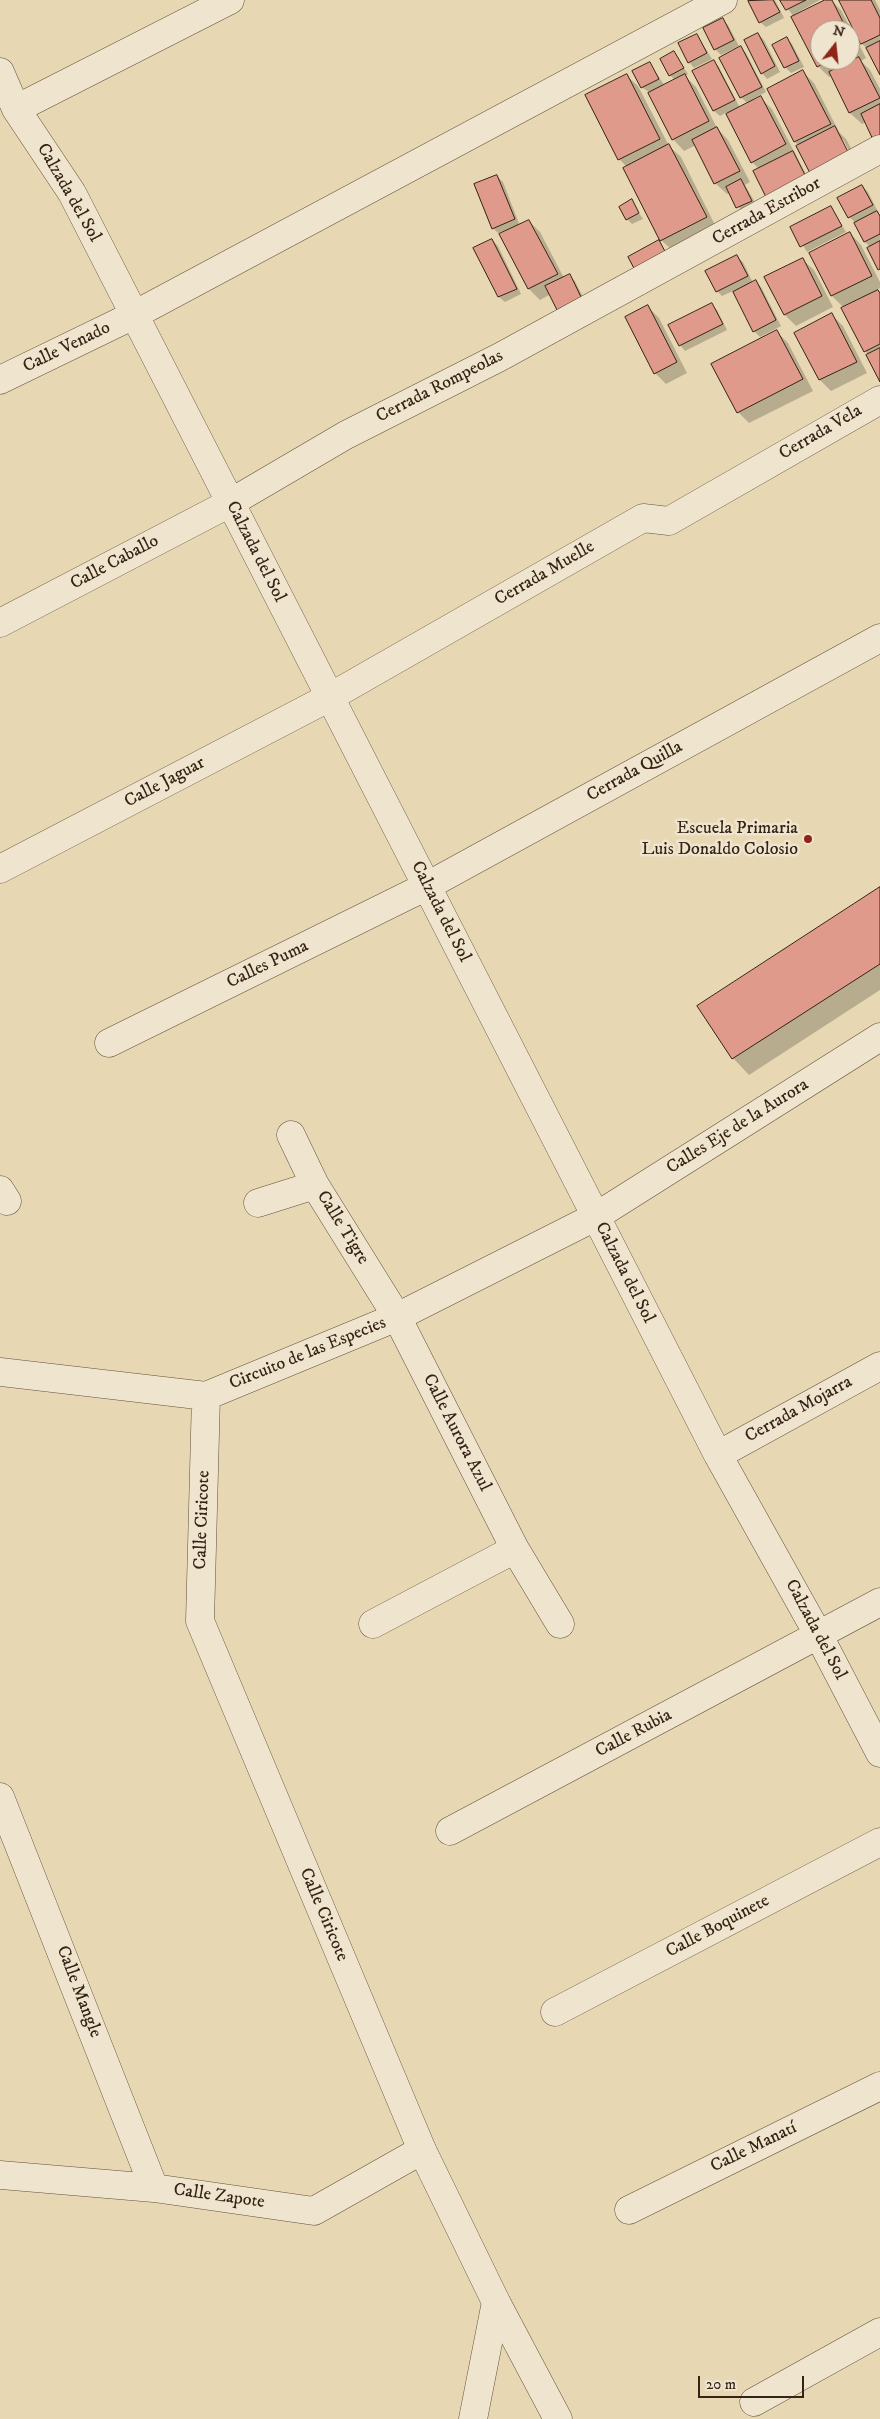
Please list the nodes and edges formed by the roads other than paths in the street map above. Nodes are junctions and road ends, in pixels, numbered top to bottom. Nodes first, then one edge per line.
1 (230, 0) edge
2 (723, 0) edge
3 (0, 72) edge
4 (16, 109) junction
5 (880, 149) edge
6 (653, 274) joint
7 (134, 315) junction
8 (0, 380) edge
9 (880, 400) edge
10 (762, 467) joint
11 (230, 503) junction
12 (0, 623) edge
13 (880, 638) edge
14 (330, 697) junction
15 (0, 870) edge
16 (427, 886) junction
17 (880, 1037) edge
18 (109, 1043) dead end
19 (292, 1135) dead end
20 (315, 1185) junction
21 (0, 1190) edge
22 (0, 1200) edge
23 (258, 1203) dead end
24 (595, 1217) junction
25 (398, 1317) junction
26 (880, 1366) edge
27 (0, 1372) edge
28 (206, 1396) junction
29 (718, 1455) junction
30 (515, 1549) junction
31 (880, 1602) edge
32 (373, 1624) dead end
33 (560, 1624) dead end
34 (819, 1636) junction
35 (880, 1753) edge
36 (0, 1797) edge
37 (450, 1831) dead end
38 (880, 1842) edge
39 (555, 2012) dead end
40 (880, 2086) edge
41 (422, 2150) junction
42 (0, 2175) edge
43 (154, 2188) junction
44 (628, 2210) dead end
45 (496, 2302) junction
46 (880, 2332) edge
47 (754, 2402) dead end
48 (473, 2419) edge
49 (558, 2419) edge

1 - 4 street
2 - 7 street, Calle Venado
3 - 4 street, Calzada del Sol
4 - 7 street, Calzada del Sol
5 - 6 street, Cerrada Estribor
6 - 11 street, Cerrada Rompeolas
7 - 8 street, Calle Venado
7 - 11 street, Calzada del Sol
9 - 10 street, Cerrada Vela
10 - 14 street, Cerrada Muelle
11 - 12 street, Calle Caballo
11 - 14 street, Calzada del Sol
13 - 16 street, Cerrada Quilla
14 - 15 street, Calle Jaguar
14 - 16 street, Calzada del Sol
16 - 18 street, Calles Puma
16 - 24 street, Calzada del Sol
17 - 24 street, Calles Eje de la Aurora
19 - 20 street, Calle Tigre
20 - 23 street
20 - 25 street, Calle Tigre
21 - 22 street
24 - 25 street, Circuito de las Especies
24 - 29 street, Calzada del Sol
25 - 28 street, Circuito de las Especies
25 - 30 street, Calle Aurora Azul
26 - 29 street, Cerrada Mojarra
27 - 28 street, Circuito de las Especies
28 - 41 street, Calle Ciricote
29 - 34 street, Calzada del Sol
30 - 32 street
30 - 33 street, Calle Aurora Azul
31 - 34 street, Calle Rubia
34 - 35 street, Calzada del Sol
34 - 37 street, Calle Rubia
36 - 43 street, Calle Mangle
38 - 39 street, Calle Boquinete
40 - 44 street, Calle Manatí
41 - 43 street, Calle Zapote
41 - 45 street, Calle Ciricote
42 - 43 street, Calle Zapote
45 - 48 street
45 - 49 street, Calle Ciricote
46 - 47 street

